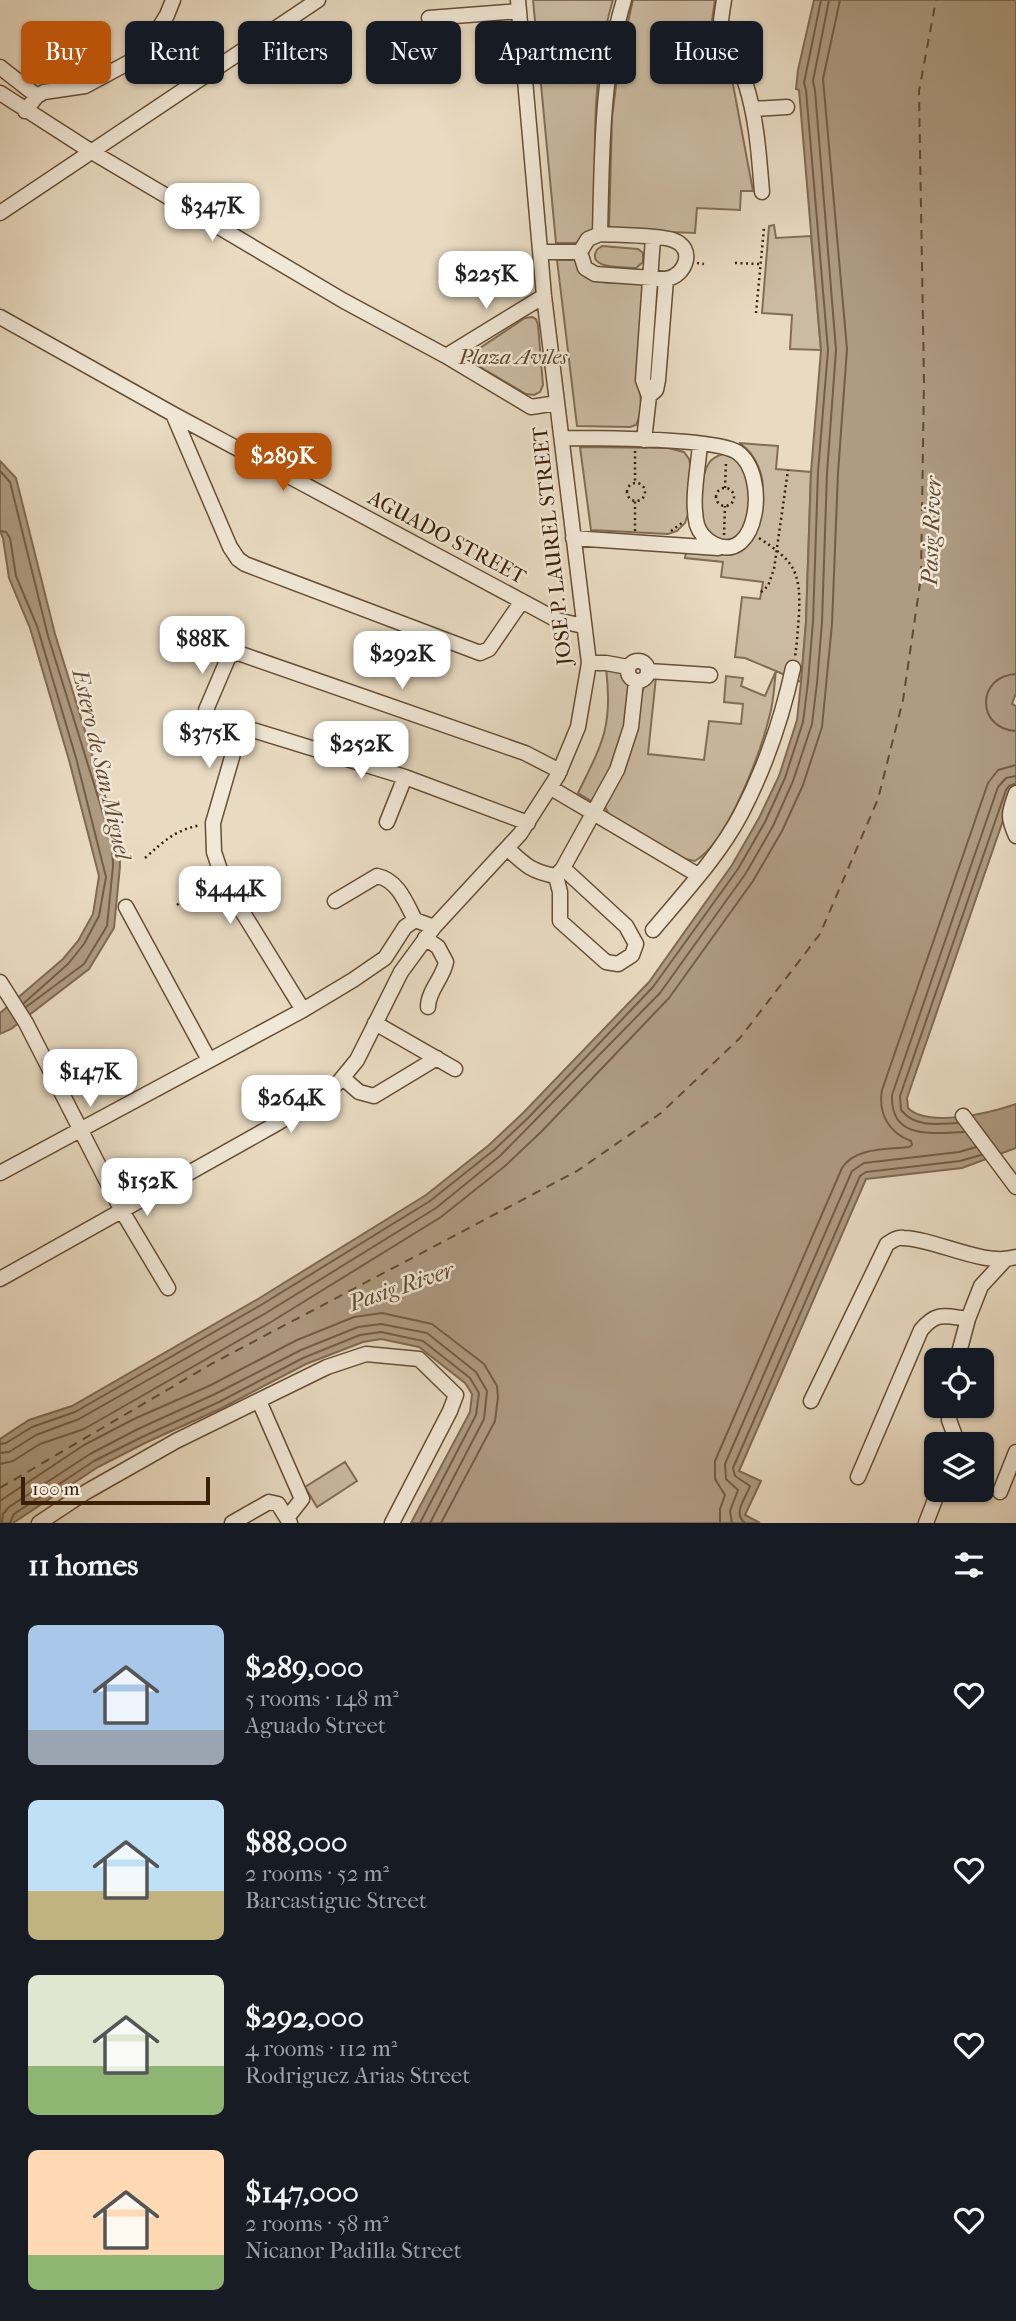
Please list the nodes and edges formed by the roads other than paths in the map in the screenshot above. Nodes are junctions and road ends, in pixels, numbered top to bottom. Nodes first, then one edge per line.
1 (173, 0) edge
2 (318, 0) edge
3 (624, 0) edge
4 (724, 0) edge
5 (518, 5) edge
6 (429, 18) dead end
7 (0, 67) edge
8 (0, 93) edge
9 (37, 96) junction
10 (787, 107) dead end
11 (752, 109) junction
12 (25, 111) junction
13 (92, 152) junction
14 (762, 192) dead end
15 (0, 214) edge
16 (600, 234) junction
17 (653, 238) junction
18 (541, 252) junction
19 (580, 252) junction
20 (651, 278) junction
21 (666, 279) junction
22 (544, 296) junction
23 (0, 317) edge
24 (446, 356) junction
25 (649, 396) junction
26 (557, 403) junction
27 (173, 415) junction
28 (562, 438) junction
29 (639, 444) junction
30 (700, 444) junction
31 (573, 538) junction
32 (724, 548) junction
33 (522, 601) junction
34 (583, 626) junction
35 (589, 663) junction
36 (628, 667) junction
37 (793, 668) road end
38 (648, 671) junction
39 (710, 676) dead end
40 (636, 681) junction
41 (241, 726) junction
42 (560, 771) junction
43 (405, 777) junction
44 (551, 788) junction
45 (1016, 793) edge
46 (595, 812) junction
47 (387, 822) dead end
48 (528, 823) junction
49 (1016, 836) edge
50 (508, 849) junction
51 (559, 872) junction
52 (698, 875) junction
53 (335, 901) dead end
54 (126, 907) dead end
55 (415, 920) junction
56 (653, 930) dead end
57 (429, 933) junction
58 (0, 982) edge
59 (4, 1005) edge
60 (428, 1007) dead end
61 (303, 1010) junction
62 (375, 1023) junction
63 (437, 1058) junction
64 (209, 1060) junction
65 (455, 1069) dead end
66 (343, 1078) junction
67 (963, 1116) dead end
68 (81, 1129) junction
69 (0, 1173) edge
70 (1016, 1187) edge
71 (122, 1211) junction
72 (1011, 1258) edge
73 (0, 1279) edge
74 (168, 1288) dead end
75 (968, 1320) junction
76 (960, 1348) edge
77 (259, 1401) junction
78 (811, 1401) dead end
79 (1016, 1452) edge
80 (858, 1477) dead end
81 (1000, 1492) dead end
82 (934, 1502) edge
83 (288, 1521) edge
84 (40, 1523) edge
85 (232, 1523) edge
86 (392, 1523) edge
87 (926, 1523) edge

1 - 9 street
2 - 13 street
3 - 16 street
4 - 11 street
5 - 6 street
5 - 18 street, JOSE P. LAUREL STREET
7 - 9 street
8 - 12 street
9 - 12 street
10 - 11 street
11 - 14 street
12 - 13 street
13 - 15 street
13 - 24 street
16 - 17 street
16 - 19 street
17 - 20 street
17 - 21 street
18 - 19 street
18 - 22 street, JOSE P. LAUREL STREET
19 - 20 street
20 - 21 street
20 - 25 street
21 - 25 street
22 - 24 street
22 - 26 street, JOSE P. LAUREL STREET
23 - 27 street, AGUADO STREET
24 - 26 street
25 - 29 street
26 - 28 street, JOSE P. LAUREL STREET
27 - 33 street, AGUADO STREET
27 - 33 street
28 - 29 street
28 - 31 street, JOSE P. LAUREL STREET
29 - 30 street
30 - 32 street
30 - 32 street
31 - 32 street
31 - 34 street, JOSE P. LAUREL STREET
33 - 34 street, AGUADO STREET
34 - 35 street, JOSE P. LAUREL STREET
35 - 36 street
35 - 42 street, JOSE P. LAUREL STREET
36 - 38 street
36 - 40 street
37 - 52 street
38 - 39 street
38 - 40 street
40 - 46 street
41 - 42 street
41 - 43 street
41 - 61 street
42 - 44 street, JOSE P. LAUREL STREET
43 - 47 street
43 - 48 street
44 - 46 street
44 - 48 street, JOSE P. LAUREL STREET
45 - 49 street
46 - 51 street
46 - 52 street
48 - 50 street, JOSE P. LAUREL STREET
50 - 51 street
50 - 57 street, JOSE P. LAUREL STREET
51 - 51 street
52 - 56 street
53 - 55 street
54 - 64 street
55 - 57 street
55 - 61 street
57 - 60 street
57 - 62 street, JOSE P. LAUREL STREET
58 - 59 street
59 - 68 street
61 - 64 street
62 - 63 street
62 - 66 street, JOSE P. LAUREL STREET
63 - 65 street
63 - 66 street
64 - 68 street
66 - 71 street
67 - 70 street
68 - 69 street
68 - 71 street
71 - 73 street
71 - 74 street
72 - 75 street
72 - 78 street
75 - 76 street
75 - 80 street
77 - 83 street
77 - 84 street
77 - 86 street
79 - 81 street
82 - 87 street
83 - 85 street

